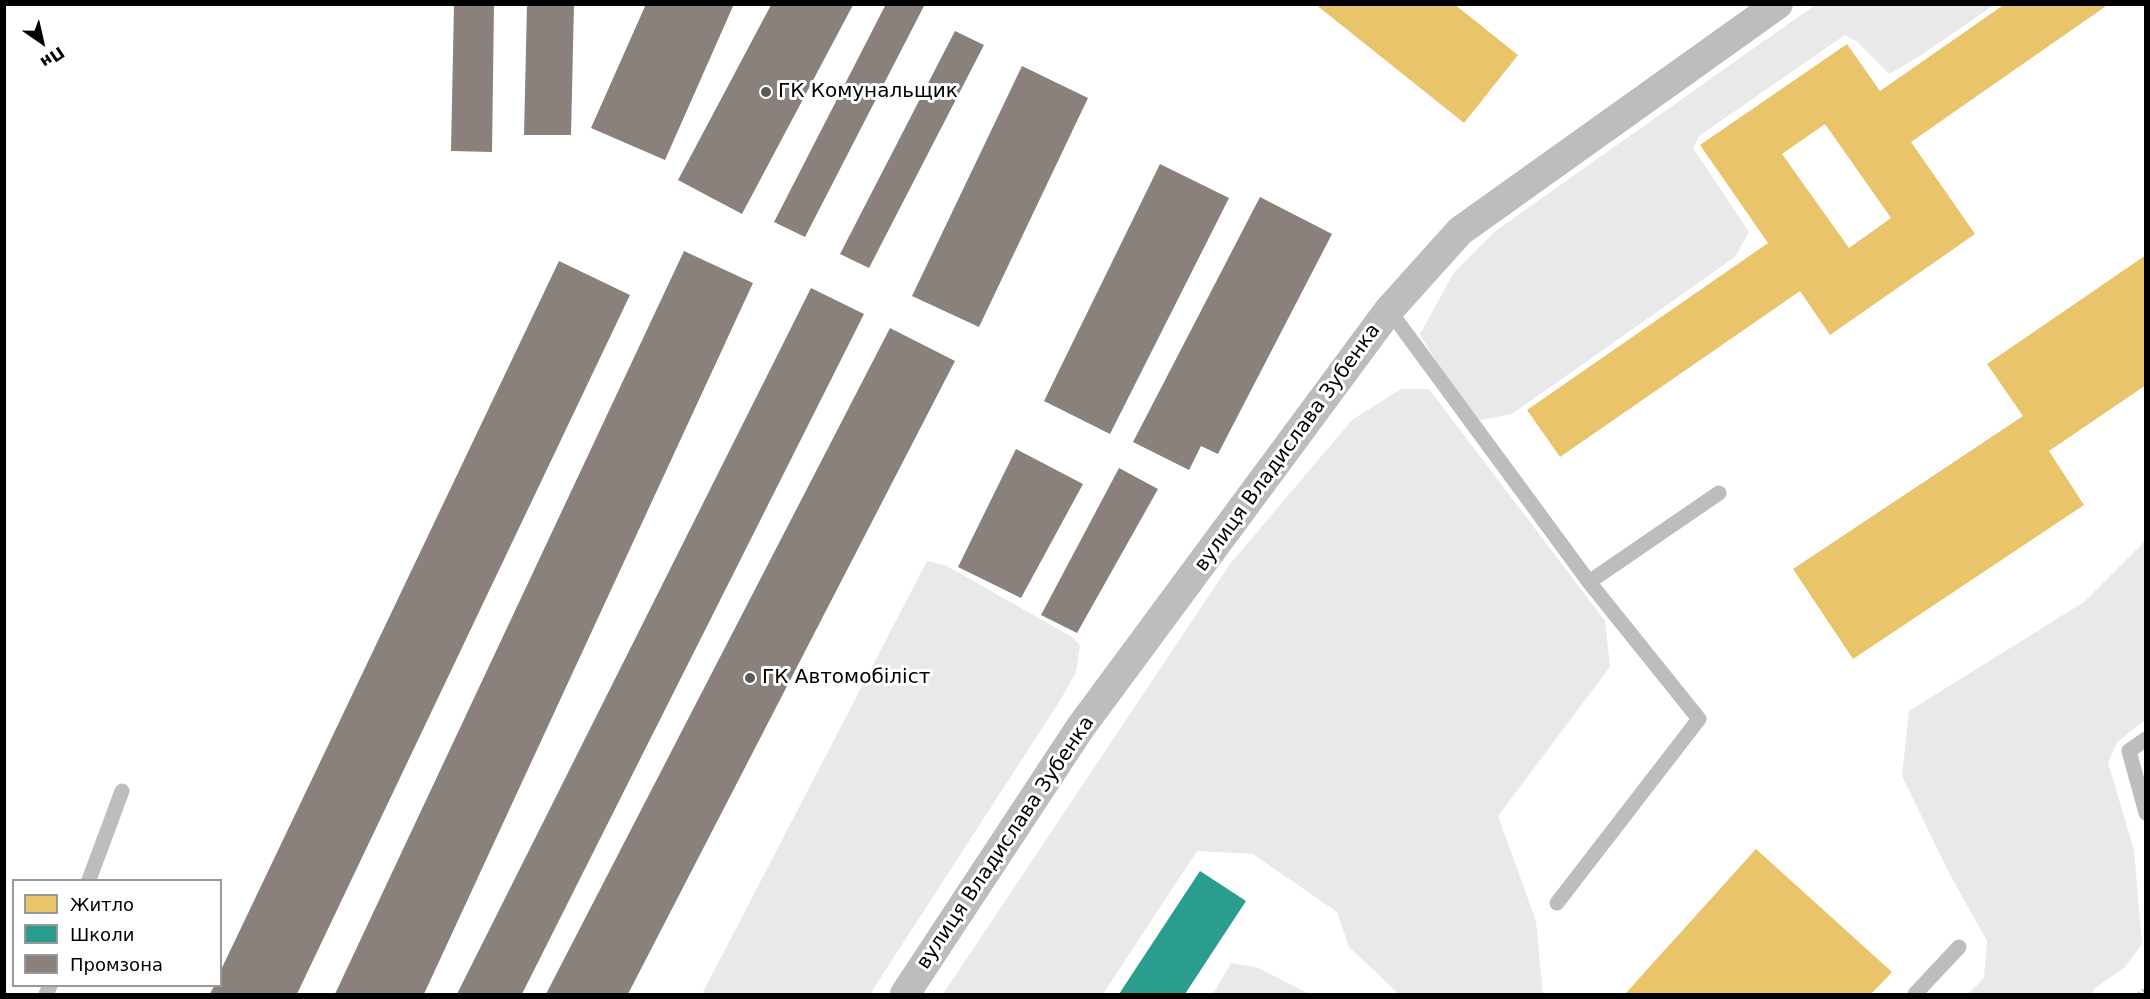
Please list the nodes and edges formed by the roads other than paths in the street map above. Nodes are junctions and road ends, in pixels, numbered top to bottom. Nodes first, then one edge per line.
1 (1778, 4) edge
2 (1389, 310) junction
3 (1719, 493) dead end
4 (1589, 582) junction
5 (2145, 739) edge
6 (122, 791) dead end
7 (2145, 813) edge
8 (89, 879) edge
9 (1557, 903) dead end
10 (1959, 947) dead end
11 (905, 994) edge
12 (1915, 994) edge

1 - 2 street, вулиця Владислава Зубенка
2 - 4 lane
2 - 11 street, вулиця Владислава Зубенка
3 - 4 lane
4 - 9 lane
5 - 7 lane
6 - 8 lane
10 - 12 lane

